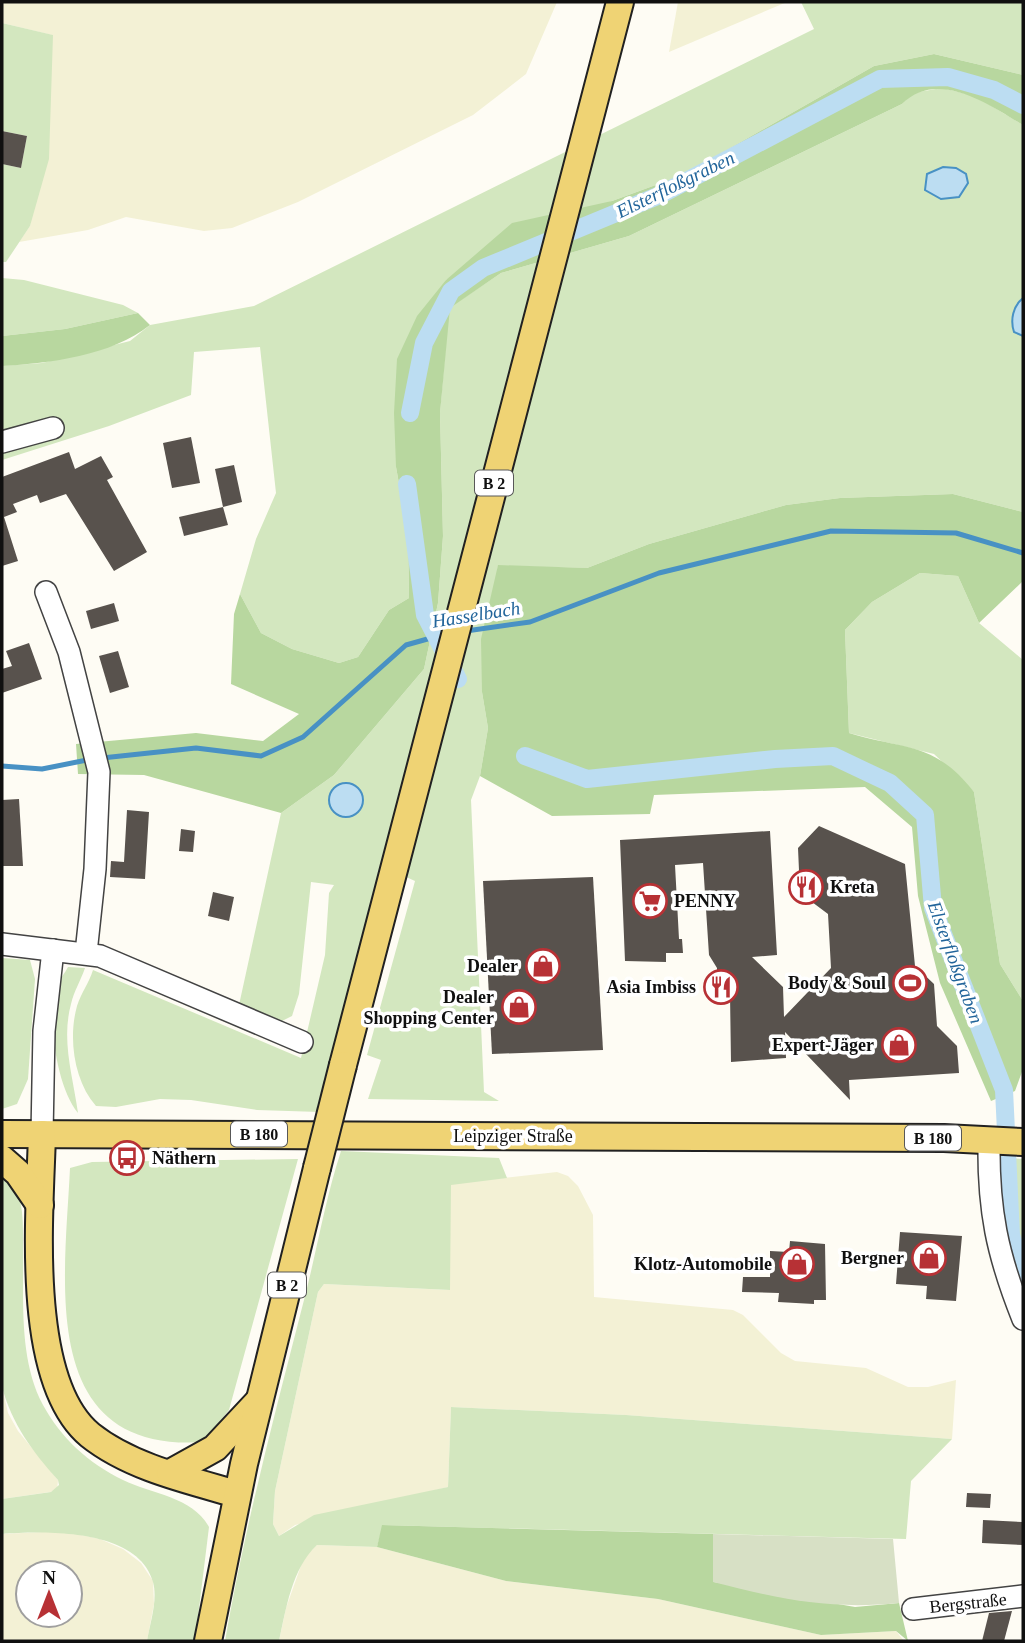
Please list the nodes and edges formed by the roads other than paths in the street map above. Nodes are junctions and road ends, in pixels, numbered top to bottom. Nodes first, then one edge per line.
1 (620, 2) edge
2 (53, 428) dead end
3 (2, 442) edge
4 (46, 592) dead end
5 (2, 944) edge
6 (54, 950) junction
7 (86, 953) junction
8 (302, 1042) dead end
9 (2, 1134) edge
10 (43, 1134) junction
11 (1008, 1141) edge
12 (2, 1159) edge
13 (40, 1205) junction
14 (1023, 1319) edge
15 (259, 1400) junction
16 (170, 1473) junction
17 (237, 1493) junction
18 (1023, 1596) edge
19 (913, 1609) dead end
20 (208, 1641) edge

1 - 15 main road, B 2, bridge
2 - 3 street
4 - 7 street
5 - 6 street
6 - 7 street
6 - 10 street
7 - 8 street
9 - 10 main road, Leipziger Straße / B 180
10 - 11 main road, Leipziger Straße / B 180
10 - 13 main road
11 - 14 street
12 - 13 main road
13 - 16 main road
15 - 16 main road
15 - 17 main road, B 2
16 - 17 main road
17 - 20 main road, B 2
18 - 19 street, Bergstraße

